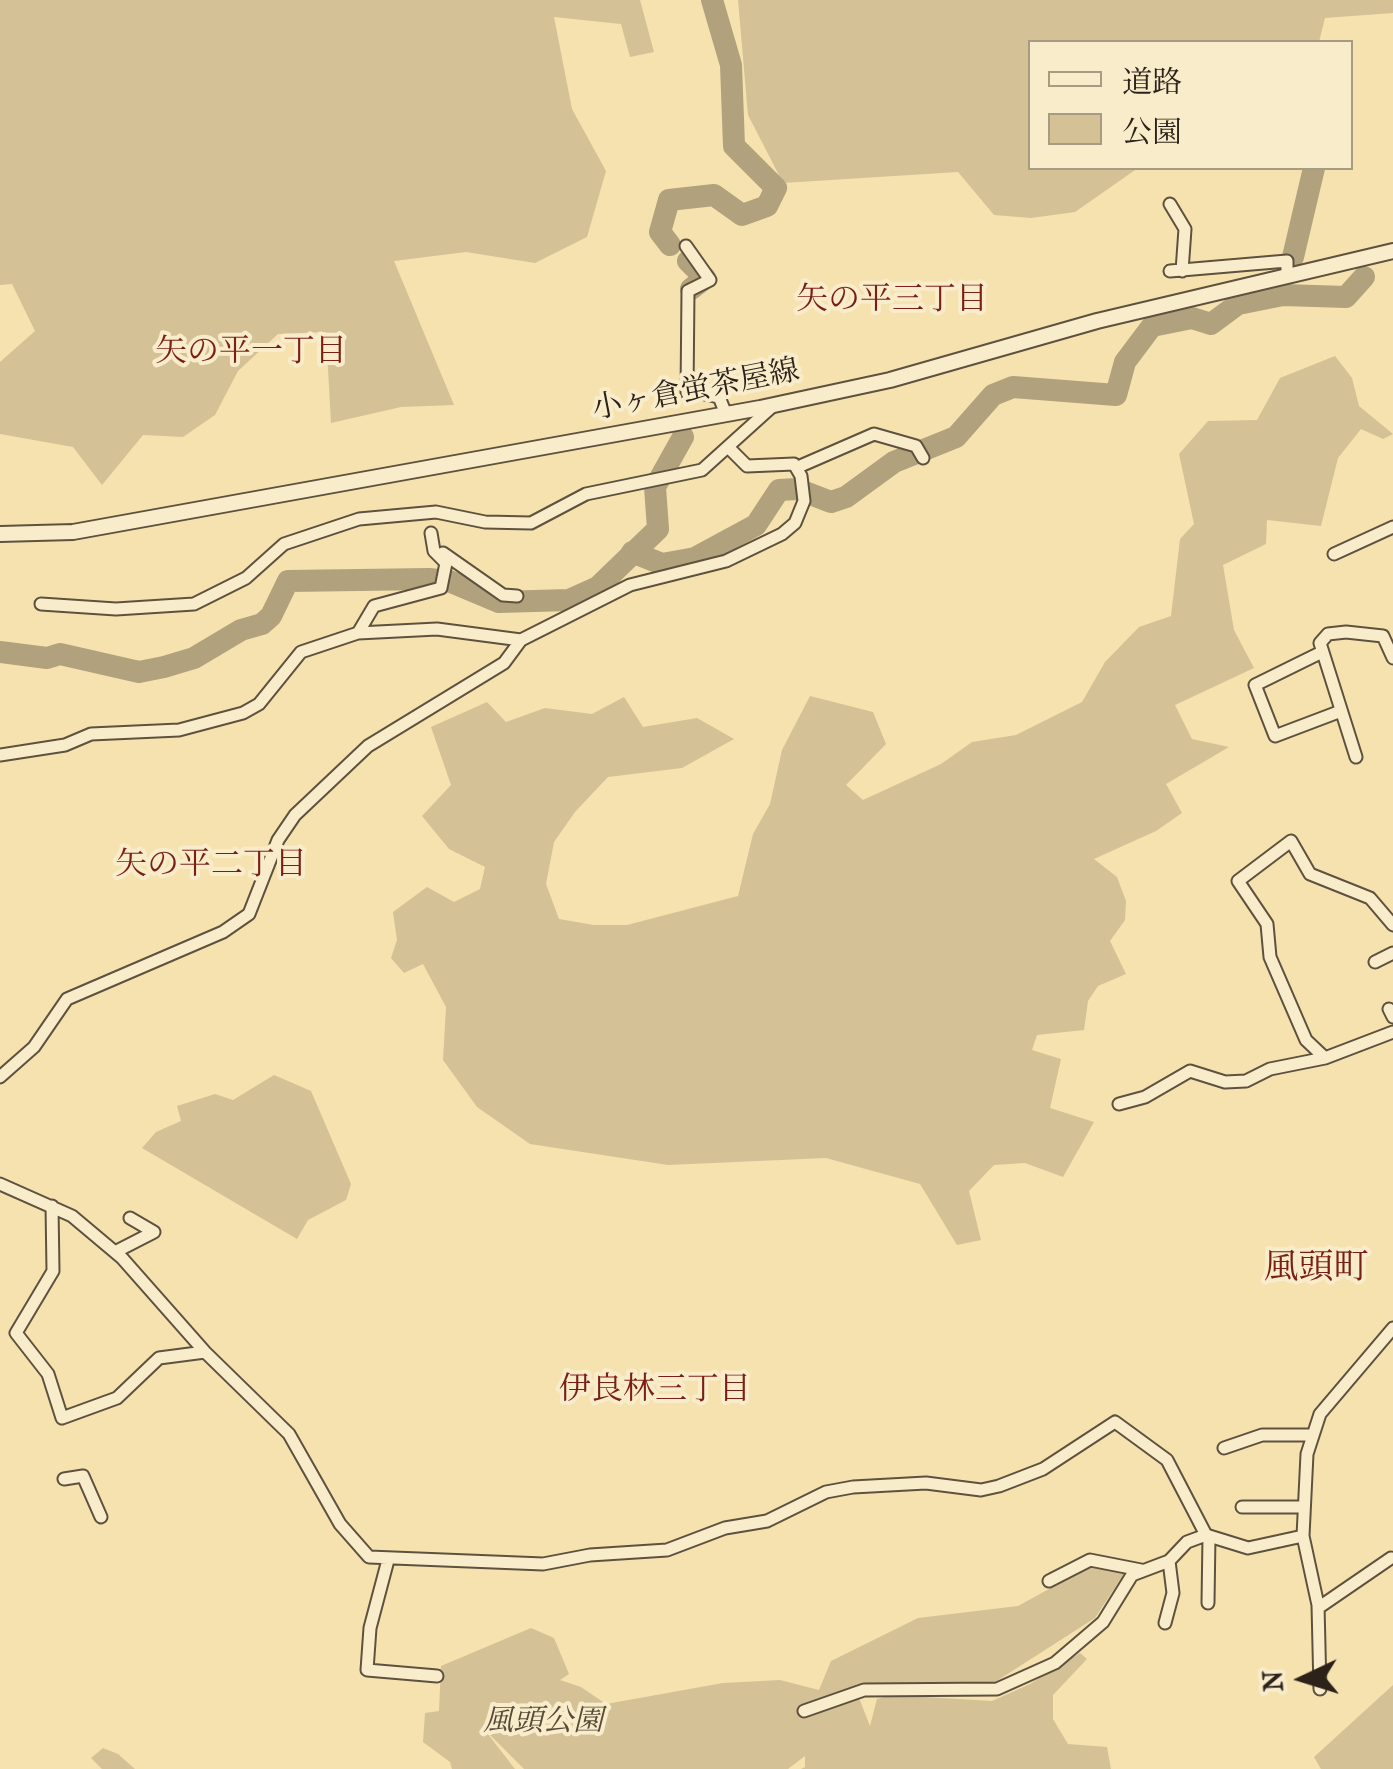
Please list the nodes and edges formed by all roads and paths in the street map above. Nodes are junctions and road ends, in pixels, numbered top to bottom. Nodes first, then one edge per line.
1 (1170, 204) dead end
2 (686, 246) dead end
3 (1393, 251) edge
4 (1287, 274) junction
5 (774, 405) junction
6 (726, 414) junction
7 (729, 448) junction
8 (923, 458) dead end
9 (798, 468) junction
10 (1393, 526) edge
11 (430, 533) dead end
12 (0, 534) edge
13 (434, 550) junction
14 (1334, 554) dead end
15 (517, 596) dead end
16 (41, 604) dead end
17 (358, 633) junction
18 (520, 640) junction
19 (1320, 653) junction
20 (1393, 658) edge
21 (1341, 711) junction
22 (0, 755) edge
23 (1356, 757) dead end
24 (1393, 925) edge
25 (1393, 953) edge
26 (1375, 962) dead end
27 (1393, 1032) edge
28 (1326, 1058) junction
29 (0, 1077) edge
30 (1119, 1104) dead end
31 (0, 1184) edge
32 (52, 1206) junction
33 (130, 1218) dead end
34 (115, 1252) junction
35 (1393, 1328) edge
36 (205, 1352) junction
37 (1313, 1436) junction
38 (1224, 1448) dead end
39 (64, 1480) dead end
40 (1242, 1507) dead end
41 (1304, 1507) junction
42 (101, 1517) dead end
43 (1208, 1536) junction
44 (1303, 1536) junction
45 (1391, 1558) edge
46 (388, 1560) junction
47 (1169, 1561) junction
48 (1140, 1570) junction
49 (1049, 1581) dead end
50 (1208, 1603) dead end
51 (1318, 1608) junction
52 (1165, 1623) dead end
53 (437, 1676) dead end
54 (1320, 1689) dead end
55 (804, 1711) dead end

1 - 4 street
2 - 6 street
3 - 4 street, 小ヶ倉蛍茶屋線
4 - 5 street, 小ヶ倉蛍茶屋線
5 - 6 street, 小ヶ倉蛍茶屋線
5 - 7 street
6 - 12 street, 小ヶ倉蛍茶屋線
7 - 9 street
7 - 16 street
8 - 9 street
9 - 18 street
10 - 14 street
11 - 13 street
13 - 15 street
13 - 17 street
17 - 18 street
17 - 22 street
18 - 29 street
19 - 20 street
19 - 21 street
19 - 21 street
21 - 23 street
24 - 28 street
25 - 26 street
27 - 28 street
28 - 30 street
31 - 32 street
32 - 34 street
32 - 36 street
33 - 34 street
34 - 36 street
35 - 37 street
36 - 46 street
37 - 38 street
37 - 41 street
39 - 42 street
40 - 41 street
41 - 44 street
43 - 44 street
43 - 46 street
43 - 47 street
43 - 50 street
44 - 51 street
45 - 51 street
46 - 53 street
47 - 48 street
47 - 52 street
48 - 49 street
48 - 55 street
51 - 54 street

